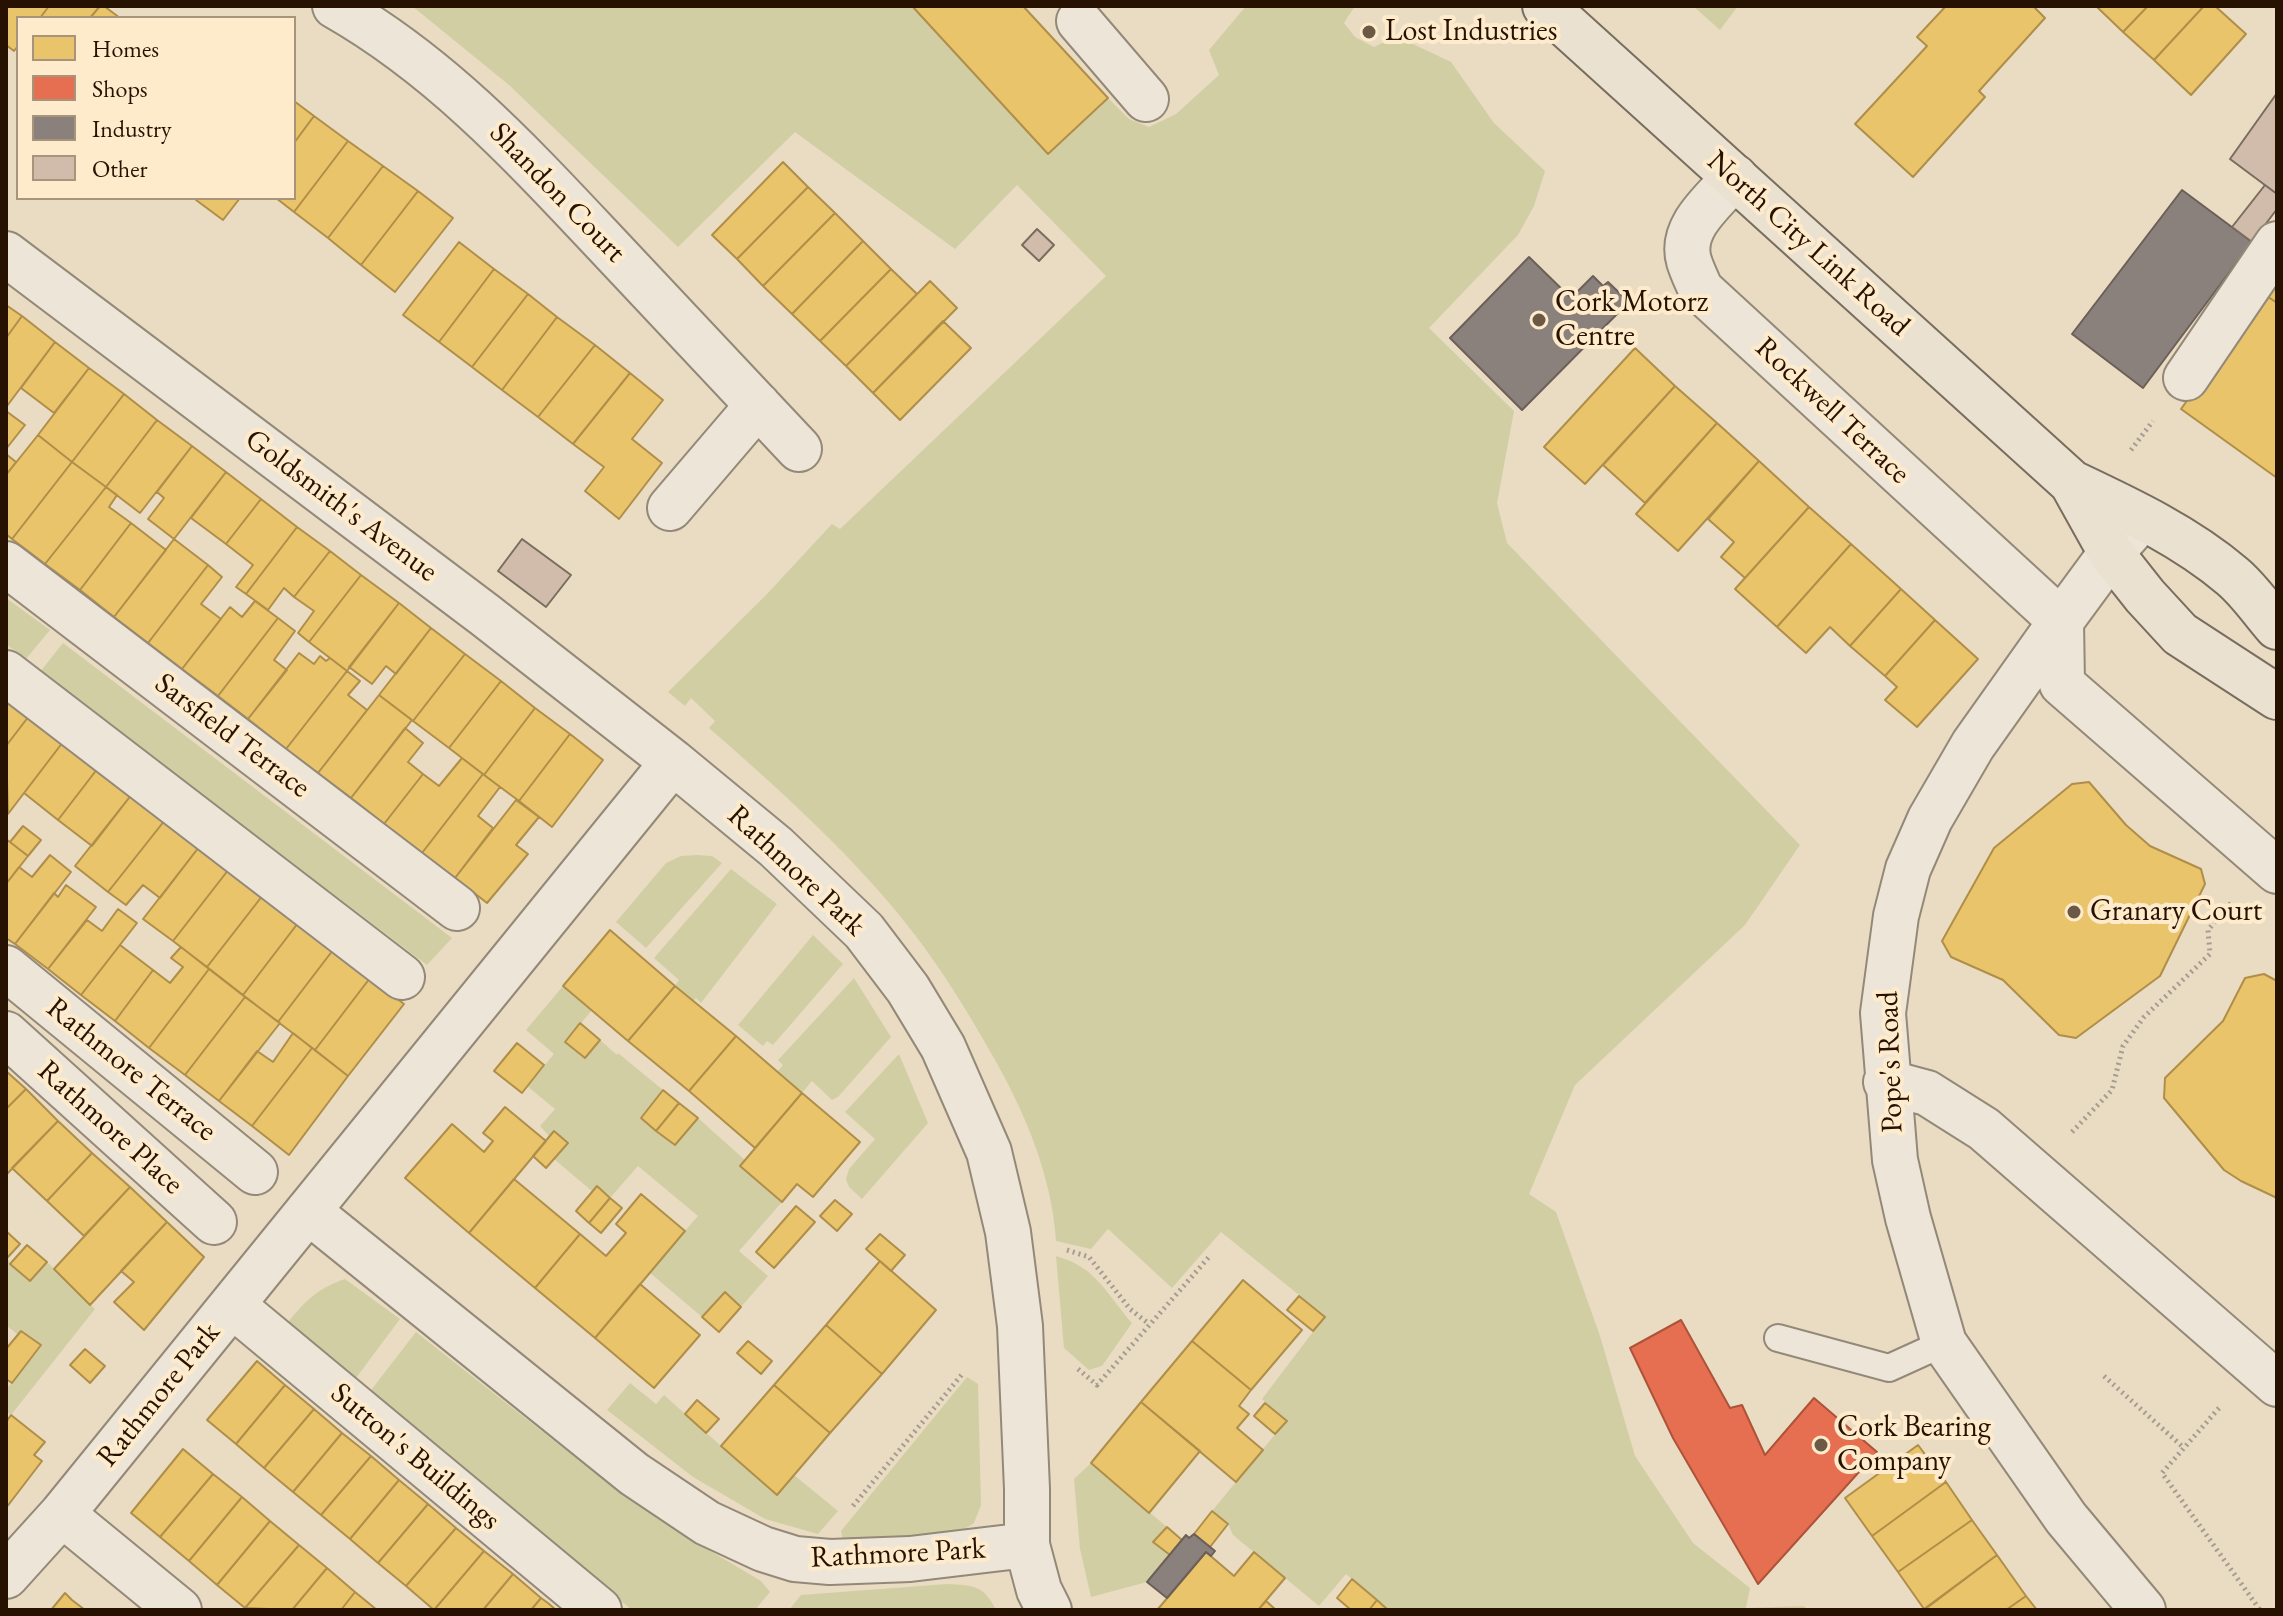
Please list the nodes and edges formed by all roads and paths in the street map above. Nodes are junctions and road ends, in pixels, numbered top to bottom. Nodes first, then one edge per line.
1 (335, 6) edge
2 (1545, 6) edge
3 (1079, 11) edge
4 (1146, 99) dead end
5 (1735, 177) junction
6 (2277, 244) edge
7 (6, 254) edge
8 (2186, 378) dead end
9 (758, 405) junction
10 (799, 449) dead end
11 (2072, 483) junction
12 (670, 508) dead end
13 (2143, 517) junction
14 (2111, 553) junction
15 (6, 564) edge
16 (2061, 621) junction
17 (2277, 627) edge
18 (6, 673) edge
19 (2277, 697) edge
20 (673, 762) junction
21 (2271, 866) edge
22 (457, 908) dead end
23 (6, 968) edge
24 (402, 977) dead end
25 (6, 1034) edge
26 (1886, 1082) junction
27 (2112, 1090) dead end
28 (255, 1172) dead end
29 (308, 1211) junction
30 (214, 1222) dead end
31 (1062, 1250) dead end
32 (1209, 1257) dead end
33 (232, 1305) junction
34 (1149, 1325) junction
35 (1778, 1338) dead end
36 (1944, 1343) junction
37 (1070, 1363) dead end
38 (967, 1368) dead end
39 (2104, 1376) dead end
40 (2277, 1384) edge
41 (2184, 1448) dead end
42 (2162, 1473) dead end
43 (62, 1514) junction
44 (844, 1517) dead end
45 (1027, 1545) junction
46 (6, 1576) edge
47 (179, 1610) edge
48 (599, 1610) edge
49 (1049, 1610) edge
50 (2143, 1610) edge
51 (2260, 1610) edge

1 - 9 street, Shandon Court
2 - 5 highway, North City Link Road
3 - 4 street
5 - 11 highway, North City Link Road
5 - 16 street, Rockwell Terrace
6 - 8 street
7 - 20 street, Goldsmith's Avenue
9 - 10 street, Shandon Court
9 - 12 street
11 - 13 highway, North City Link Road
11 - 14 highway, North City Link Road
13 - 14 street, Pope's Road
13 - 17 highway, North City Link Road
14 - 16 street, Pope's Road
14 - 19 highway, North City Link Road
15 - 22 street, Sarsfield Terrace
16 - 21 street
16 - 26 street, Pope's Road
18 - 24 street
20 - 29 street, Rathmore Park
20 - 45 street, Rathmore Park
21 - 27 path
23 - 28 street, Rathmore Terrace
25 - 30 street, Rathmore Place
26 - 36 street, Pope's Road
26 - 40 street
29 - 33 street, Rathmore Park
29 - 45 street, Rathmore Park
31 - 34 path
32 - 34 path
33 - 43 street, Rathmore Park
33 - 48 street, Sutton's Buildings
34 - 37 path
35 - 36 lane
36 - 50 street, Pope's Road
38 - 44 path
39 - 41 path
42 - 51 path
43 - 46 street, Rathmore Park
43 - 47 street
45 - 49 street, Rathmore Park

